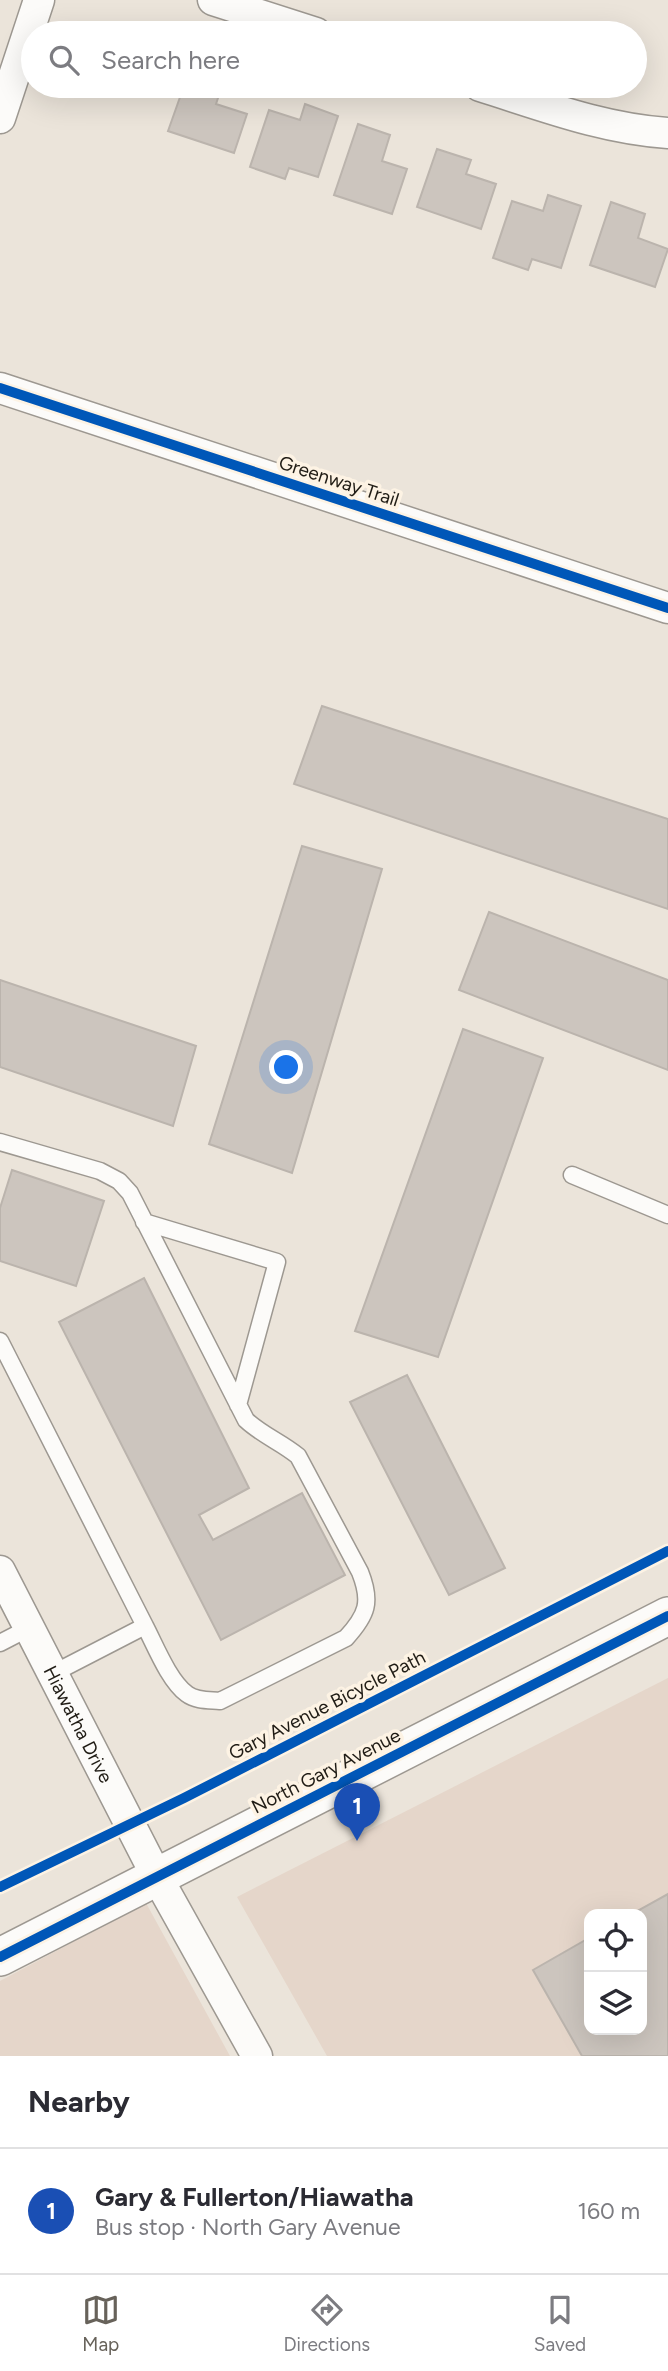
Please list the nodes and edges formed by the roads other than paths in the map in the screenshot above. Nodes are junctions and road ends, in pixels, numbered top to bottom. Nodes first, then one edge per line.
1 (38, 0) edge
2 (213, 0) edge
3 (31, 21) edge
4 (279, 21) edge
5 (21, 53) edge
6 (518, 98) edge
7 (0, 118) edge
8 (668, 133) edge
9 (0, 388) edge
10 (668, 608) edge
11 (0, 1142) edge
12 (572, 1175) dead end
13 (668, 1215) edge
14 (144, 1222) junction
15 (0, 1341) edge
16 (238, 1405) junction
17 (0, 1571) edge
18 (668, 1616) edge
19 (145, 1626) junction
20 (29, 1628) junction
21 (0, 1643) edge
22 (52, 1674) junction
23 (157, 1877) junction
24 (0, 1957) edge
25 (257, 2056) edge

1 - 3 street
2 - 4 street
5 - 7 street
6 - 8 street
9 - 10 street, Greenway Trail
11 - 14 lane
12 - 13 lane
14 - 16 lane
14 - 16 lane
15 - 19 lane
16 - 19 lane
17 - 20 street, Hiawatha Drive
18 - 23 street, North Gary Avenue
19 - 22 lane
20 - 21 lane
20 - 22 street, Hiawatha Drive
22 - 23 street, Hiawatha Drive
23 - 24 street, North Gary Avenue
23 - 25 street, Hiawatha Drive

